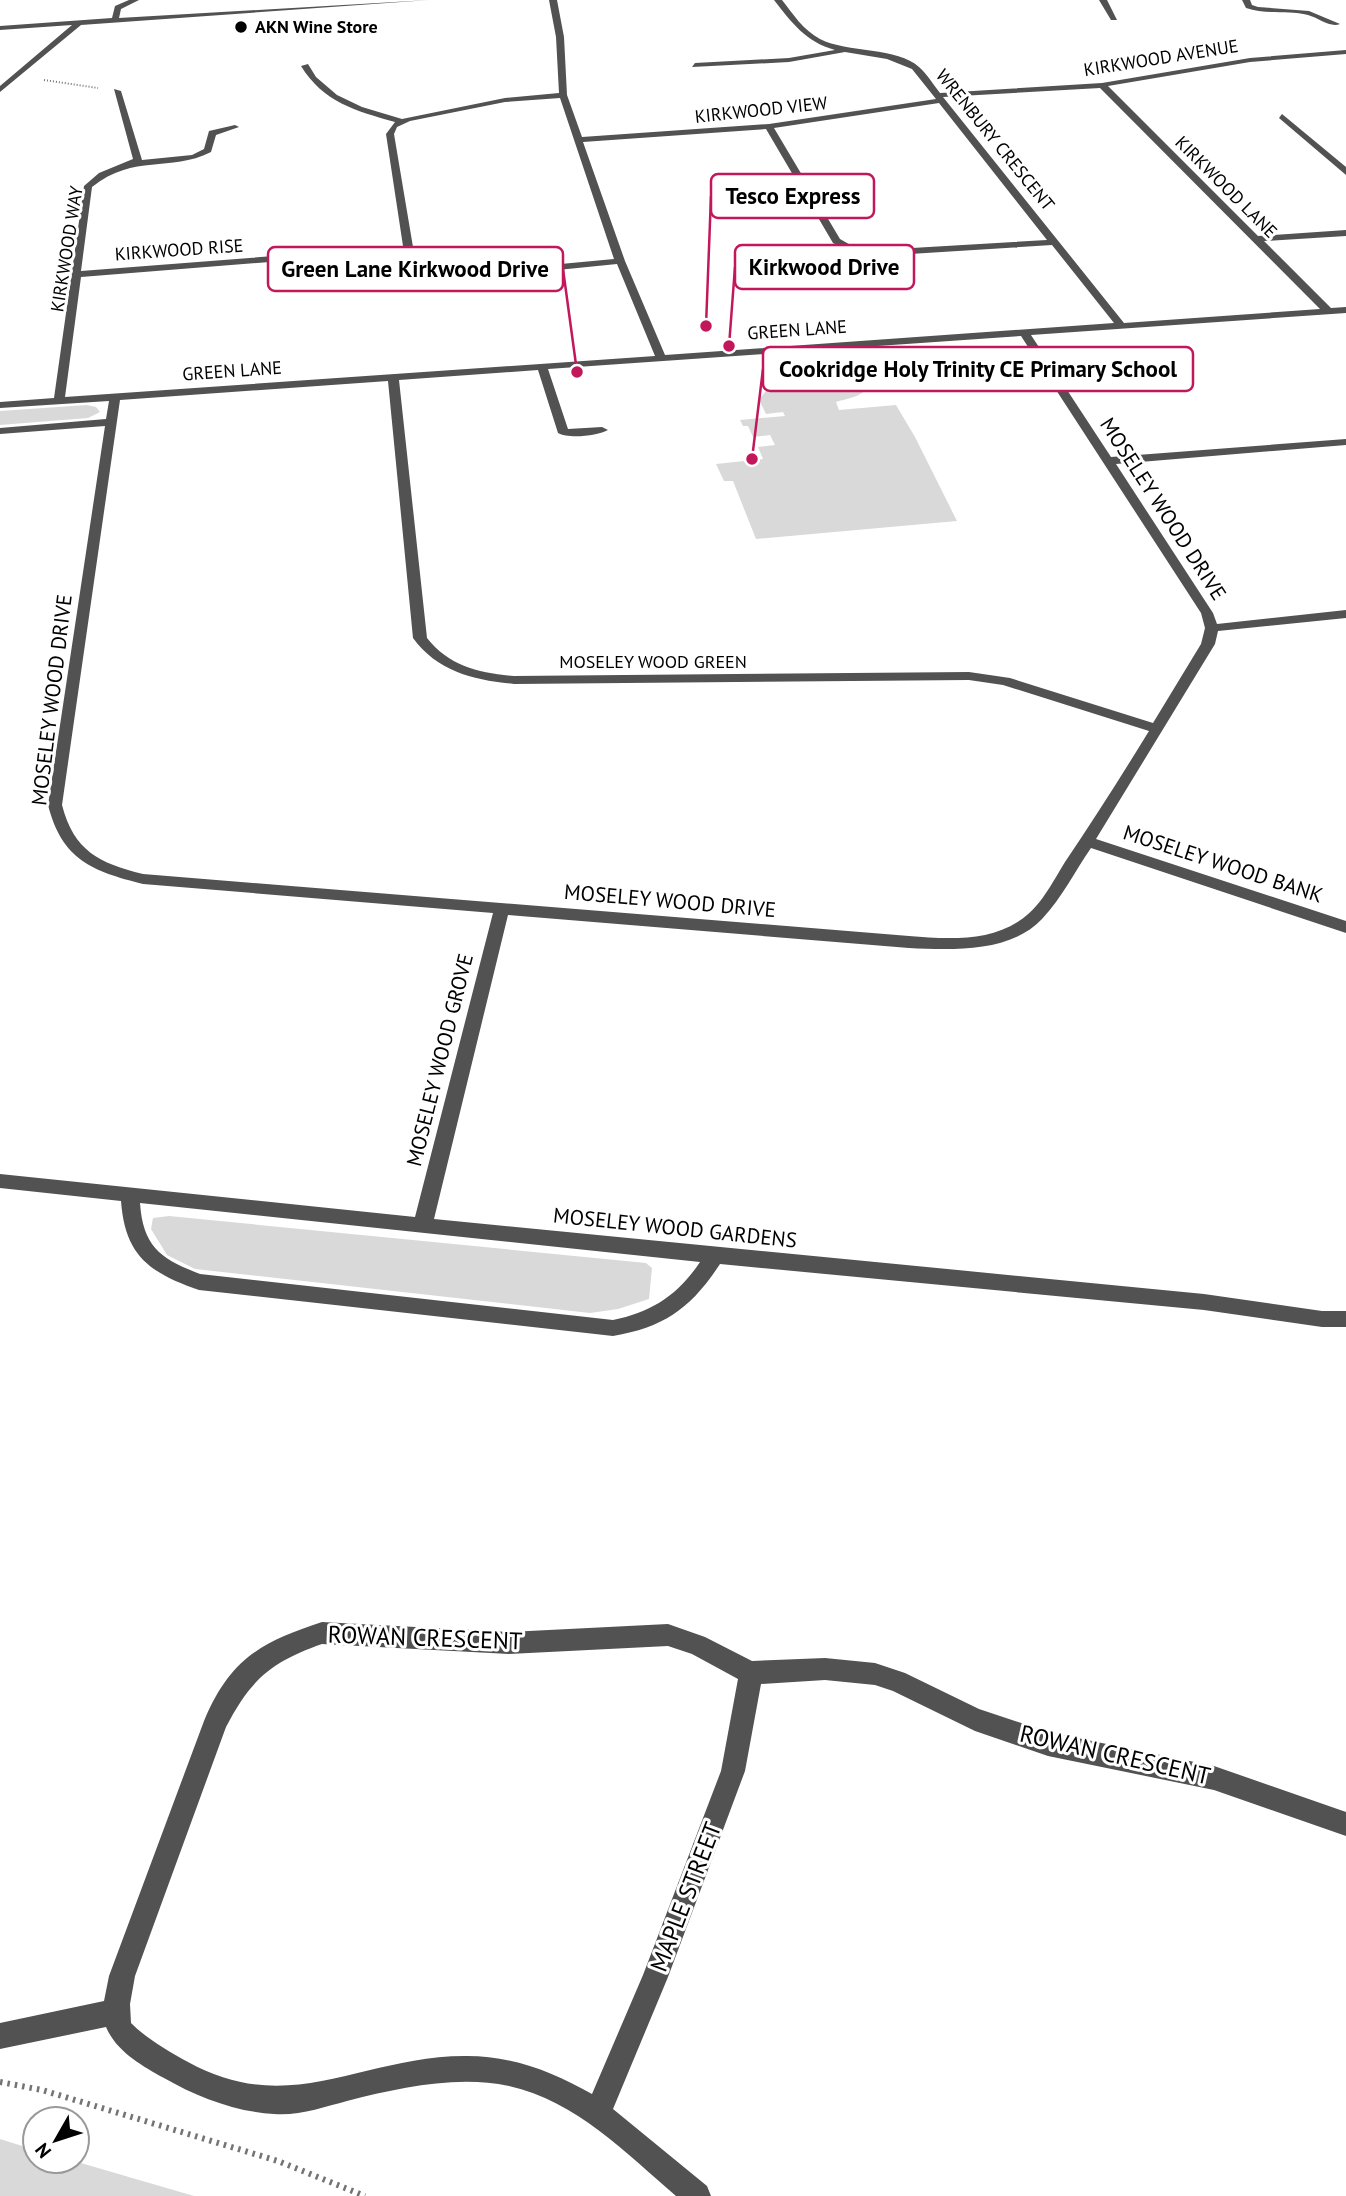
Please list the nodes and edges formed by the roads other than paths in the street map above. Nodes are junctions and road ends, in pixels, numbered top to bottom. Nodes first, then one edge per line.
1 (135, 0) edge
2 (425, 0) edge
3 (553, 0) edge
4 (778, 0) edge
5 (1103, 0) edge
6 (1246, 0) edge
7 (1114, 18) dead end
8 (115, 20) junction
9 (79, 23) junction
10 (1336, 24) dead end
11 (0, 28) edge
12 (844, 50) junction
13 (1346, 52) edge
14 (695, 65) dead end
15 (305, 66) dead end
16 (1102, 85) junction
17 (0, 90) edge
18 (117, 91) road end
19 (562, 94) junction
20 (941, 97) junction
21 (1282, 116) dead end
22 (401, 121) junction
23 (769, 126) junction
24 (235, 127) dead end
25 (580, 140) junction
26 (134, 163) junction
27 (1346, 172) edge
28 (1346, 233) edge
29 (1256, 239) junction
30 (1056, 242) junction
31 (408, 248) junction
32 (620, 261) junction
33 (78, 274) junction
34 (1346, 310) edge
35 (1328, 311) junction
36 (1121, 326) junction
37 (1024, 332) junction
38 (661, 357) junction
39 (542, 366) junction
40 (393, 377) junction
41 (115, 398) junction
42 (60, 401) junction
43 (0, 405) edge
44 (113, 422) junction
45 (602, 430) dead end
46 (0, 431) edge
47 (1346, 442) edge
48 (1107, 461) junction
49 (1346, 614) edge
50 (1212, 628) junction
51 (1155, 728) junction
52 (1087, 841) junction
53 (502, 908) junction
54 (1346, 927) edge
55 (0, 1181) edge
56 (130, 1195) junction
57 (423, 1224) junction
58 (715, 1255) junction
59 (1346, 1319) edge
60 (751, 1673) junction
61 (1346, 1824) edge
62 (116, 2012) junction
63 (0, 2036) edge
64 (598, 2113) junction
65 (697, 2196) edge

1 - 8 street
2 - 8 street
3 - 19 street
4 - 12 street, WRENBURY CRESCENT
5 - 7 street
6 - 10 street
8 - 9 street
9 - 11 street
9 - 17 street
12 - 14 street
12 - 20 street, WRENBURY CRESCENT
13 - 16 street, KIRKWOOD AVENUE
15 - 22 street
16 - 20 street, KIRKWOOD AVENUE
16 - 29 street, KIRKWOOD LANE
18 - 26 street
19 - 22 street
19 - 25 street
20 - 23 street, KIRKWOOD VIEW
20 - 30 street, WRENBURY CRESCENT
21 - 27 street
22 - 31 street
23 - 25 street, KIRKWOOD VIEW
23 - 30 street
24 - 26 street
25 - 32 street
26 - 33 street, KIRKWOOD WAY
28 - 29 street
29 - 35 street, KIRKWOOD LANE
30 - 36 street, WRENBURY CRESCENT
31 - 32 street
31 - 33 street, KIRKWOOD RISE
32 - 38 street
33 - 42 street, KIRKWOOD WAY
34 - 35 street, GREEN LANE
35 - 36 street, GREEN LANE
36 - 37 street, GREEN LANE
37 - 38 street, GREEN LANE
37 - 48 street, MOSELEY WOOD DRIVE
38 - 39 street, GREEN LANE
39 - 40 street, GREEN LANE
39 - 45 street
40 - 41 street, GREEN LANE
40 - 51 street, MOSELEY WOOD GREEN
41 - 42 street, GREEN LANE
41 - 44 street, MOSELEY WOOD DRIVE
42 - 43 street, GREEN LANE
44 - 46 street
44 - 53 street, MOSELEY WOOD DRIVE
47 - 48 street
48 - 50 street, MOSELEY WOOD DRIVE
49 - 50 street
50 - 51 street, MOSELEY WOOD DRIVE
51 - 52 street, MOSELEY WOOD DRIVE
52 - 53 street, MOSELEY WOOD DRIVE
52 - 54 street, MOSELEY WOOD BANK
53 - 57 street, MOSELEY WOOD GROVE
55 - 56 street, MOSELEY WOOD GARDENS
56 - 57 street, MOSELEY WOOD GARDENS
56 - 58 street
57 - 58 street, MOSELEY WOOD GARDENS
58 - 59 street, MOSELEY WOOD GARDENS
60 - 61 street, ROWAN CRESCENT
60 - 62 street, ROWAN CRESCENT
60 - 64 street, MAPLE STREET
62 - 63 street
62 - 64 street
64 - 65 street

